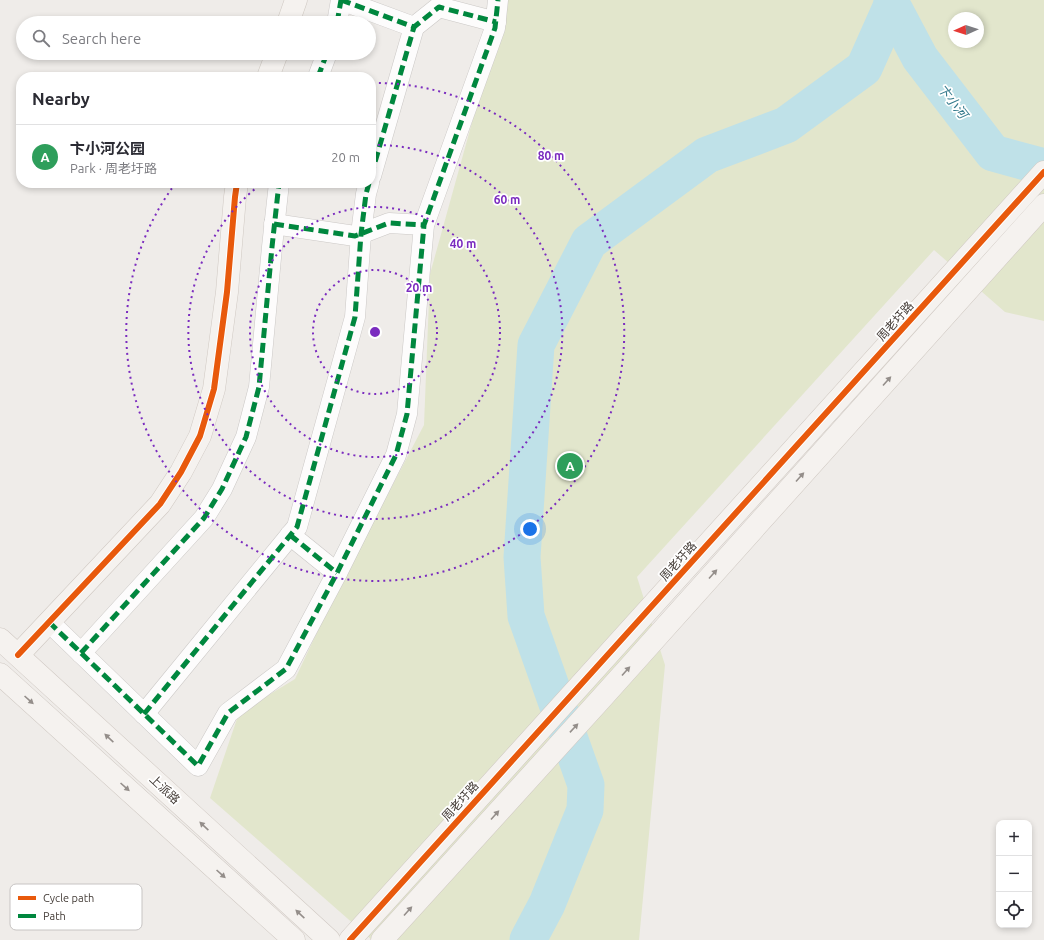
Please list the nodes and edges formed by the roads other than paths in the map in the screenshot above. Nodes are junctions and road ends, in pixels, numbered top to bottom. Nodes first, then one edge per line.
1 (296, 0) edge
2 (341, 0) edge
3 (498, 0) edge
4 (439, 3) edge
5 (290, 16) edge
6 (338, 16) edge
7 (496, 22) junction
8 (414, 27) junction
9 (274, 60) edge
10 (324, 60) edge
11 (270, 72) edge
12 (320, 72) edge
13 (376, 159) edge
14 (1044, 172) edge
15 (236, 188) edge
16 (278, 188) edge
17 (368, 188) edge
18 (1044, 205) edge
19 (274, 224) junction
20 (424, 225) junction
21 (360, 234) junction
22 (290, 535) junction
23 (337, 573) junction
24 (49, 622) junction
25 (0, 639) edge
26 (81, 653) junction
27 (18, 655) junction
28 (0, 674) edge
29 (144, 714) junction
30 (294, 940) edge
31 (329, 940) edge
32 (350, 940) edge
33 (382, 940) edge

1 - 5 street
2 - 6 street
2 - 8 street
3 - 7 street
4 - 7 street
4 - 8 street
7 - 20 street
8 - 13 street
9 - 11 street
10 - 12 street
14 - 32 street, 周老圩路
15 - 24 street
16 - 19 street
17 - 21 street
33 -> 18 street
19 - 21 street
19 - 26 street
20 - 21 street
20 - 23 street
21 - 22 street
22 - 23 street
22 - 29 street
23 - 29 street
24 - 26 street
24 - 27 street
25 - 27 street, 上派路
26 - 29 street
31 -> 27 street, 上派路
28 -> 30 street, 上派路

